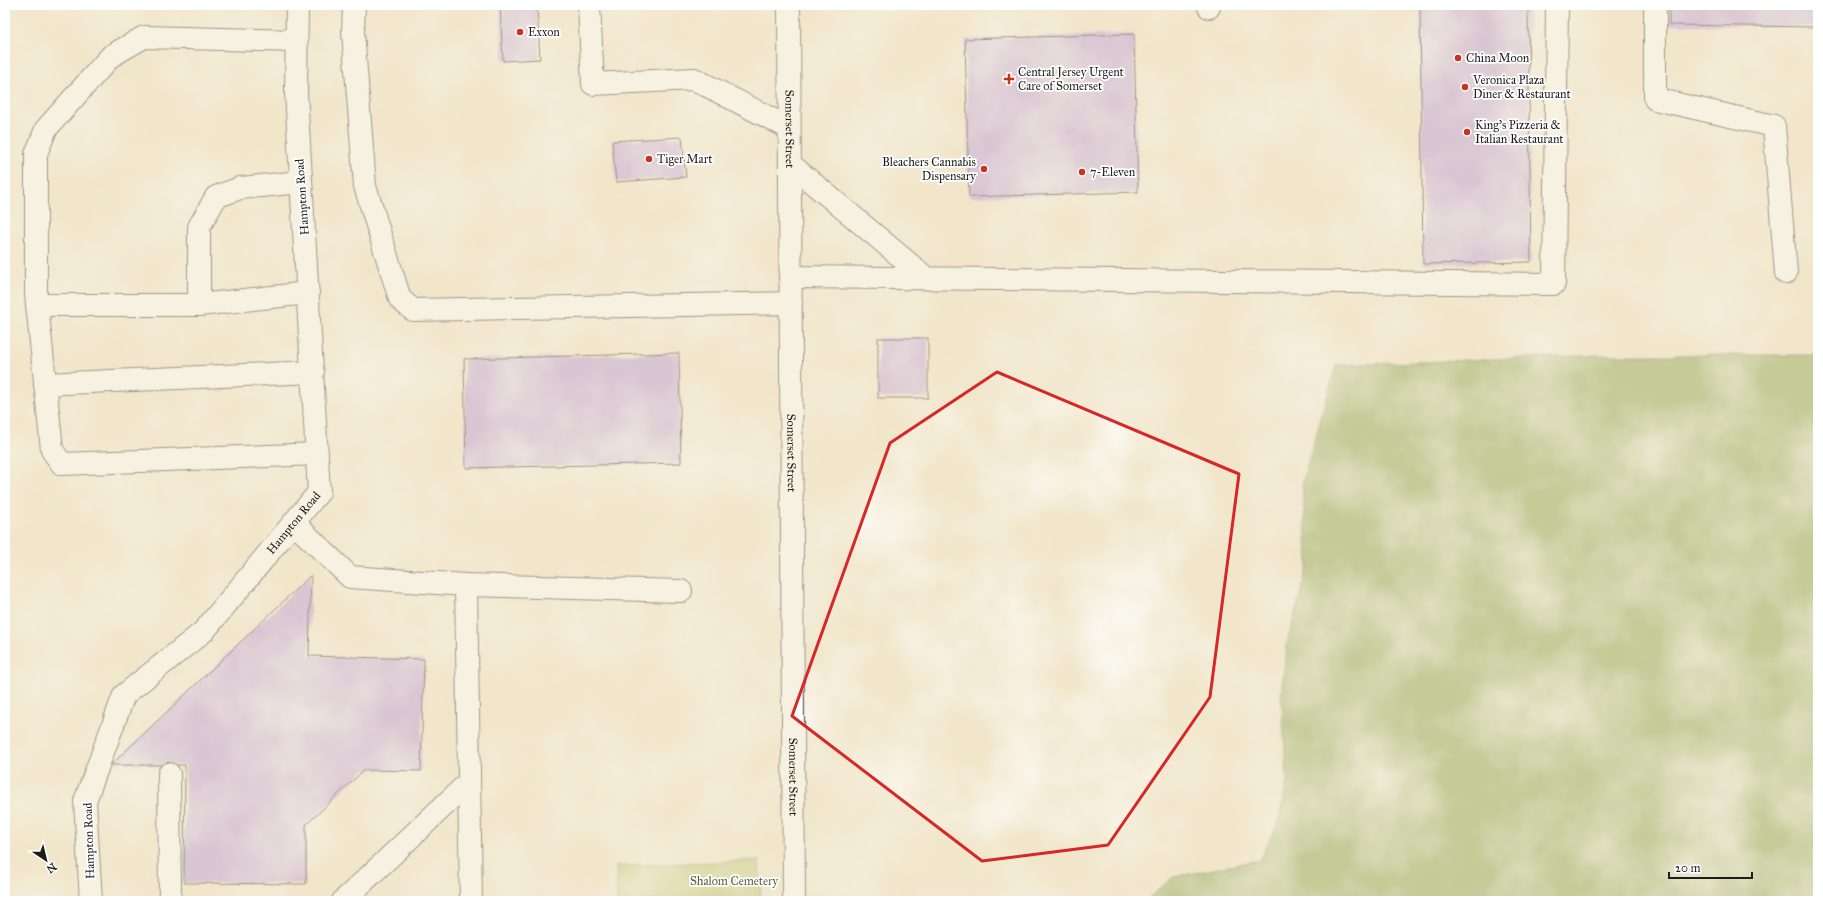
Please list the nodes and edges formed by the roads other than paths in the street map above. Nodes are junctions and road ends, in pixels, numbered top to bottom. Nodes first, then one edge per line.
1 (297, 5) edge
2 (354, 5) edge
3 (589, 5) edge
4 (789, 5) edge
5 (1557, 5) edge
6 (1655, 5) edge
7 (296, 41) junction
8 (789, 128) junction
9 (790, 164) junction
10 (301, 182) junction
11 (1786, 273) dead end
12 (790, 277) junction
13 (925, 277) junction
14 (308, 293) junction
15 (791, 303) junction
16 (37, 305) junction
17 (199, 305) junction
18 (313, 372) junction
19 (45, 384) junction
20 (317, 454) junction
21 (294, 523) junction
22 (466, 585) junction
23 (681, 591) dead end
24 (169, 774) dead end
25 (469, 782) junction
26 (91, 901) edge
27 (170, 901) edge
28 (342, 901) edge
29 (471, 901) edge
30 (794, 901) edge

1 - 7 street, Hampton Road
2 - 15 street
3 - 8 street
4 - 8 street, Somerset Street
5 - 13 street
6 - 11 street
7 - 10 street, Hampton Road
7 - 16 street
8 - 9 street, Somerset Street
9 - 12 street, Somerset Street
9 - 13 street
10 - 14 street, Hampton Road
10 - 17 street
12 - 13 street
12 - 15 street, Somerset Street
14 - 17 street
14 - 18 street, Hampton Road
15 - 30 street, Somerset Street
16 - 17 street
16 - 19 street
18 - 19 street
18 - 20 street, Hampton Road
19 - 20 street
20 - 21 street, Hampton Road
21 - 22 street
21 - 26 street, Hampton Road
22 - 23 street
22 - 25 street
24 - 27 street
25 - 28 street
25 - 29 street

